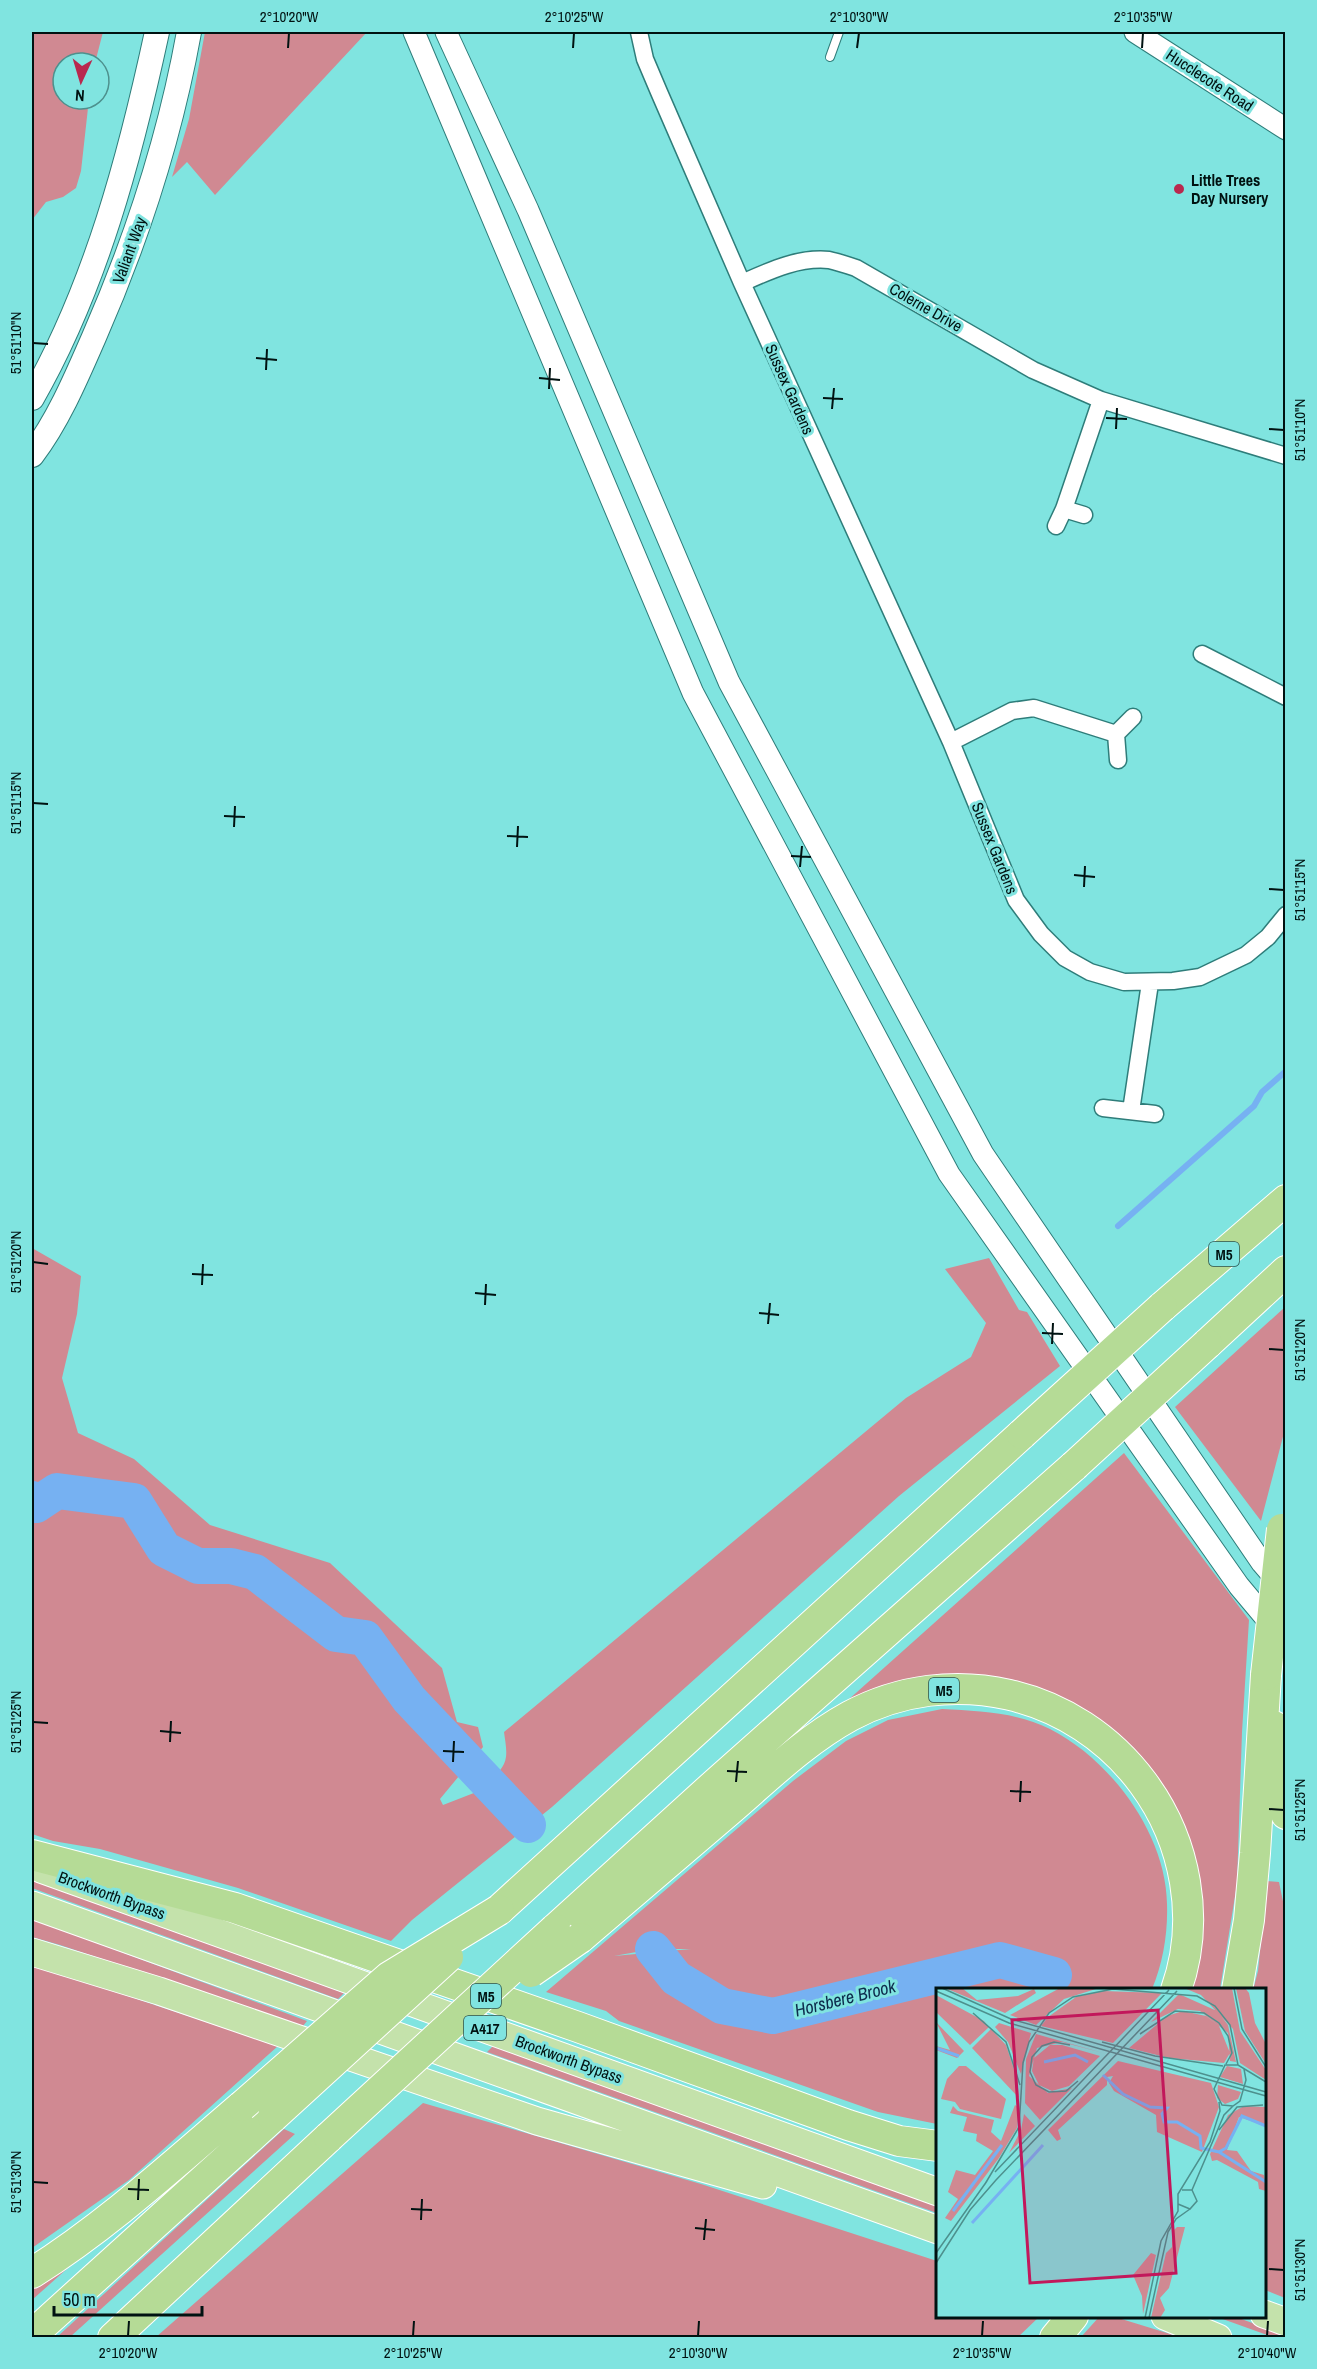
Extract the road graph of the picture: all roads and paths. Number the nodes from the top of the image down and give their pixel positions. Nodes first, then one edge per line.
1 (157, 32) edge
2 (189, 32) edge
3 (414, 32) edge
4 (446, 32) edge
5 (639, 32) edge
6 (839, 32) edge
7 (1135, 32) edge
8 (830, 57) dead end
9 (1286, 129) edge
10 (742, 283) junction
11 (32, 398) edge
12 (1101, 400) junction
13 (32, 454) edge
14 (1286, 456) edge
15 (1064, 509) junction
16 (1084, 515) dead end
17 (1056, 526) dead end
18 (1202, 654) dead end
19 (1286, 697) edge
20 (1133, 717) dead end
21 (1116, 734) junction
22 (951, 742) junction
23 (1118, 760) dead end
24 (1286, 915) edge
25 (1150, 983) junction
26 (1103, 1108) dead end
27 (1131, 1111) junction
28 (1155, 1114) dead end
29 (1286, 1200) edge
30 (1286, 1271) edge
31 (1284, 1522) edge
32 (1286, 1591) edge
33 (1286, 1641) edge
34 (1266, 1675) junction
35 (1286, 1815) edge
36 (32, 1855) edge
37 (32, 1866) edge
38 (32, 1905) edge
39 (499, 1910) junction
40 (567, 1934) junction
41 (32, 1952) edge
42 (1176, 1988) edge
43 (1237, 1988) edge
44 (936, 2146) edge
45 (936, 2191) edge
46 (936, 2229) edge
47 (936, 2234) edge
48 (32, 2273) edge
49 (1266, 2315) edge
50 (1170, 2318) edge
51 (1286, 2322) edge
52 (32, 2335) edge
53 (113, 2337) edge
54 (1218, 2337) edge

1 - 11 main road, Valiant Way
2 - 13 main road, Valiant Way
3 - 33 street
4 - 32 street
5 - 10 street, Sussex Gardens
6 - 8 lane
7 - 9 street, Hucclecote Road
10 - 12 street, Colerne Drive
10 - 22 street, Sussex Gardens
12 - 14 street, Colerne Drive
12 - 15 street
15 - 16 street
15 - 17 street
18 - 19 street
20 - 21 street
21 - 22 street
21 - 23 street
22 - 25 street, Sussex Gardens
24 - 25 street, Sussex Gardens
25 - 27 street
26 - 27 street
27 - 28 street
29 - 39 highway, M5, bridge
30 - 40 highway, M5, bridge
31 - 34 highway, bridge
34 - 35 highway
34 - 43 highway
36 - 44 highway, M5
37 - 45 highway, Brockworth Bypass / A417
38 - 46 highway, A417
39 - 48 highway, M5, bridge
39 - 52 highway, M5, bridge
40 - 42 highway, M5
40 - 53 highway, M5, bridge
41 - 47 highway
49 - 51 highway
50 - 54 highway

